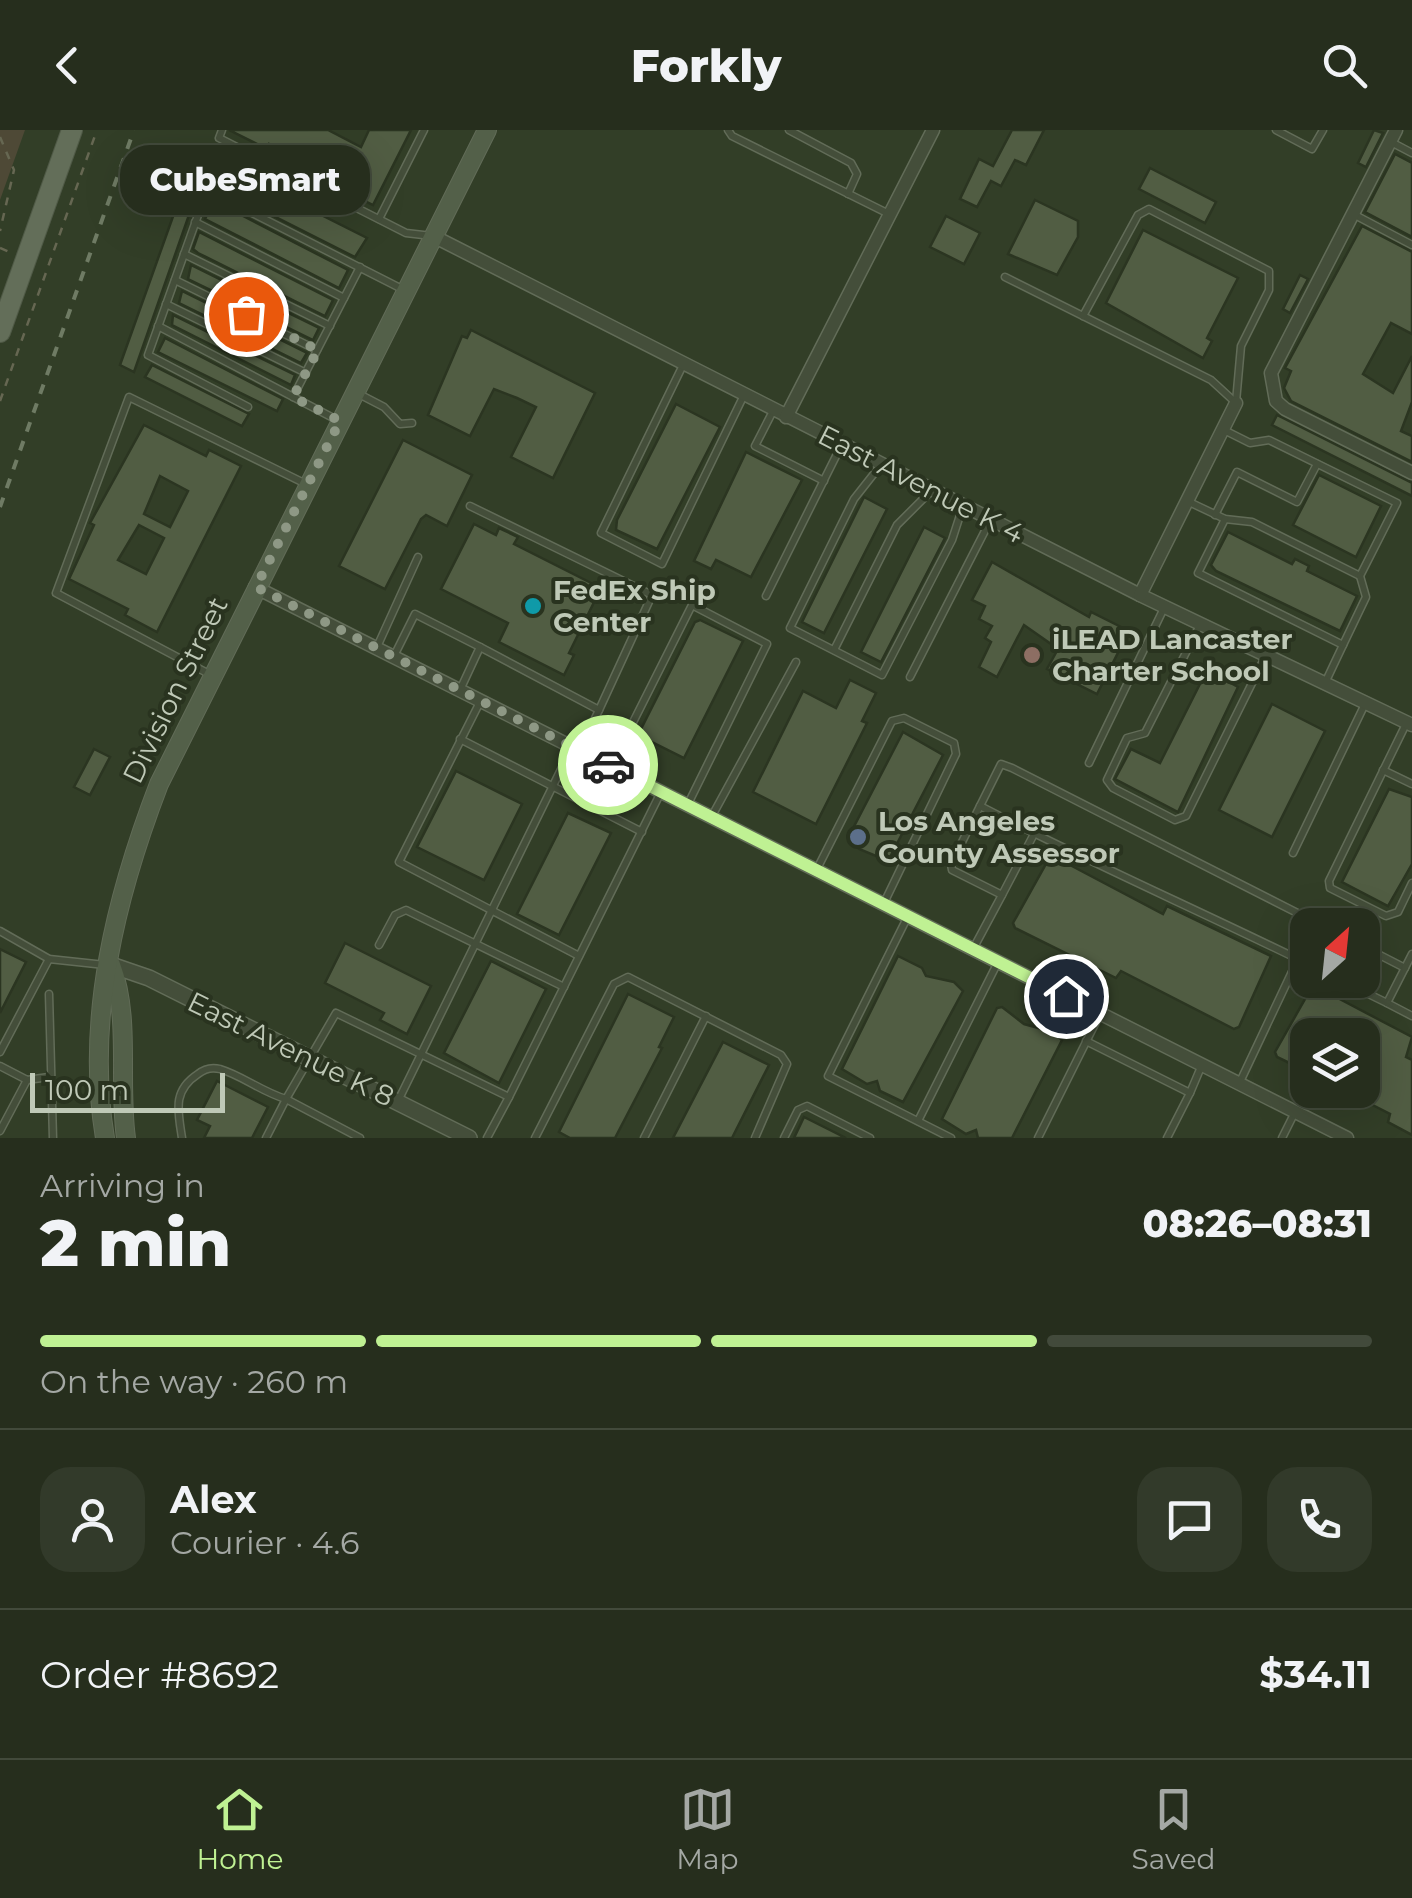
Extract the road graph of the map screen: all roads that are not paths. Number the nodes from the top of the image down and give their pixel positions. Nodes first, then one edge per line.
1 (72, 130) edge
2 (222, 130) edge
3 (424, 130) edge
4 (487, 130) edge
5 (728, 130) edge
6 (789, 130) edge
7 (933, 130) edge
8 (1276, 130) edge
9 (1323, 130) edge
10 (1393, 136) edge
11 (1412, 153) edge
12 (848, 194) junction
13 (890, 214) junction
14 (1353, 214) junction
15 (379, 219) junction
16 (195, 222) junction
17 (433, 236) junction
18 (1412, 245) edge
19 (184, 254) junction
20 (360, 268) junction
21 (1004, 277) dead end
22 (175, 280) junction
23 (405, 291) junction
24 (344, 298) junction
25 (166, 304) junction
26 (1084, 316) junction
27 (158, 326) junction
28 (330, 326) junction
29 (0, 332) edge
30 (318, 350) junction
31 (684, 364) junction
32 (306, 373) junction
33 (354, 392) junction
34 (744, 395) junction
35 (293, 397) junction
36 (1236, 403) junction
37 (248, 407) dead end
38 (780, 413) junction
39 (340, 421) junction
40 (412, 422) dead end
41 (1223, 430) junction
42 (842, 444) junction
43 (881, 464) junction
44 (1316, 464) junction
45 (1412, 473) edge
46 (824, 481) junction
47 (308, 484) junction
48 (932, 490) junction
49 (1188, 501) junction
50 (470, 506) dead end
51 (963, 506) junction
52 (1215, 515) junction
53 (1225, 519) junction
54 (991, 520) junction
55 (418, 558) dead end
56 (1360, 576) junction
57 (256, 587) junction
58 (1140, 595) junction
59 (766, 596) dead end
60 (1165, 606) junction
61 (1200, 624) junction
62 (1342, 645) junction
63 (480, 647) junction
64 (376, 648) junction
65 (834, 650) junction
66 (1266, 655) junction
67 (394, 657) junction
68 (796, 662) dead end
69 (212, 676) junction
70 (910, 678) dead end
71 (1325, 683) junction
72 (460, 690) junction
73 (480, 701) junction
74 (1366, 703) junction
75 (599, 710) junction
76 (1410, 724) edge
77 (460, 740) junction
78 (576, 749) junction
79 (1089, 764) dead end
80 (611, 767) junction
81 (1384, 770) junction
82 (1412, 784) edge
83 (552, 787) junction
84 (662, 792) junction
85 (687, 805) junction
86 (980, 806) junction
87 (711, 817) junction
88 (642, 832) junction
89 (1034, 834) junction
90 (1293, 853) dead end
91 (816, 870) junction
92 (1412, 883) edge
93 (1002, 895) junction
94 (884, 904) junction
95 (1290, 909) edge
96 (491, 911) junction
97 (908, 916) junction
98 (0, 931) edge
99 (476, 943) junction
100 (379, 946) dead end
101 (973, 950) junction
102 (1412, 954) edge
103 (1290, 955) edge
104 (1380, 955) edge
105 (580, 956) junction
106 (49, 959) junction
107 (998, 962) junction
108 (111, 965) junction
109 (1405, 968) junction
110 (1290, 976) edge
111 (564, 987) junction
112 (49, 994) dead end
113 (1374, 998) edge
114 (1386, 1004) junction
115 (1100, 1014) junction
116 (706, 1016) junction
117 (1412, 1016) edge
118 (1086, 1041) junction
119 (0, 1052) edge
120 (421, 1054) junction
121 (310, 1058) junction
122 (1202, 1065) junction
123 (0, 1066) edge
124 (49, 1077) junction
125 (27, 1080) junction
126 (1239, 1084) junction
127 (1190, 1093) junction
128 (509, 1097) junction
129 (286, 1099) junction
130 (397, 1102) junction
131 (1295, 1112) junction
132 (918, 1121) junction
133 (0, 1131) edge
134 (447, 1133) edge
135 (53, 1138) edge
136 (106, 1138) edge
137 (126, 1138) edge
138 (182, 1138) edge
139 (266, 1138) edge
140 (360, 1138) edge
141 (470, 1138) edge
142 (487, 1138) edge
143 (535, 1138) edge
144 (644, 1138) edge
145 (755, 1138) edge
146 (784, 1138) edge
147 (870, 1138) edge
148 (951, 1138) edge
149 (1038, 1138) edge
150 (1167, 1138) edge
151 (1282, 1138) edge
152 (1347, 1138) edge

1 - 29 main road
2 - 15 lane
3 - 15 lane
4 - 17 main road, Division Street
5 - 12 lane
6 - 12 lane
7 - 13 street
8 - 9 lane
10 - 11 lane
10 - 14 street
12 - 13 lane
13 - 38 street
14 - 18 lane
14 - 45 street
15 - 17 lane
16 - 19 lane
16 - 20 lane
16 - 24 lane
17 - 23 main road, Division Street
17 - 31 street, East Avenue K 4
19 - 22 lane
19 - 28 lane
20 - 23 lane
20 - 24 lane
21 - 26 lane
22 - 25 lane
22 - 30 lane
23 - 33 main road, Division Street
24 - 28 lane
25 - 27 lane
25 - 32 lane
26 - 36 lane
26 - 36 lane
27 - 35 lane
27 - 37 lane
28 - 30 lane
30 - 32 lane
31 - 34 street, East Avenue K 4
31 - 34 lane
32 - 35 lane
33 - 39 main road, Division Street
33 - 40 lane
34 - 38 street, East Avenue K 4
35 - 39 lane
36 - 41 street
38 - 42 street, East Avenue K 4
38 - 46 lane
39 - 47 main road, Division Street
41 - 44 lane
41 - 49 street
42 - 43 street, East Avenue K 4
42 - 46 lane
43 - 48 street, East Avenue K 4
43 - 65 lane
44 - 52 lane
44 - 56 lane
46 - 59 lane
47 - 57 main road, Division Street
47 - 69 lane
48 - 51 street, East Avenue K 4
48 - 65 lane
49 - 52 lane
49 - 58 street
50 - 75 lane
51 - 54 street, East Avenue K 4
51 - 65 lane
52 - 53 lane
53 - 56 lane
53 - 62 lane
54 - 58 street, East Avenue K 4
54 - 70 lane
55 - 64 lane
56 - 62 lane
57 - 64 street
57 - 69 main road, Division Street
58 - 60 street, East Avenue K 4
60 - 61 street, East Avenue K 4
60 - 79 lane
61 - 66 street, East Avenue K 4
61 - 66 lane
62 - 71 lane
63 - 67 lane
63 - 72 lane
63 - 75 lane
64 - 67 street
66 - 71 street, East Avenue K 4
67 - 72 street
68 - 87 lane
69 - 108 main road, Division Street
71 - 74 street, East Avenue K 4
72 - 73 street
73 - 77 lane
73 - 78 street
74 - 76 street, East Avenue K 4
74 - 90 lane
75 - 78 lane
76 - 81 lane
77 - 83 lane
77 - 96 lane
78 - 80 street
78 - 83 lane
80 - 84 street
80 - 85 lane
81 - 82 lane
81 - 92 lane
83 - 88 lane
83 - 96 lane
84 - 85 street
84 - 88 lane
85 - 87 street
86 - 89 lane
86 - 93 lane
86 - 95 lane
87 - 91 street
88 - 105 lane
89 - 93 lane
89 - 103 lane
91 - 94 street
91 - 94 lane
93 - 101 lane
94 - 97 street
96 - 99 lane
96 - 105 lane
97 - 101 street
97 - 132 lane
98 - 106 lane
99 - 100 lane
99 - 111 lane
99 - 120 lane
101 - 107 street
102 - 109 lane
104 - 109 lane
105 - 111 lane
106 - 108 lane
106 - 119 lane
107 - 115 street
107 - 132 lane
108 - 121 street, East Avenue K 8
108 - 136 main road, Division Street
108 - 137 main road
109 - 114 lane
110 - 126 lane
111 - 128 lane
112 - 124 lane
113 - 114 lane
114 - 117 lane
115 - 118 lane
115 - 122 street
116 - 143 lane
116 - 144 lane
116 - 145 lane
118 - 127 lane
118 - 149 lane
120 - 121 lane
120 - 128 lane
120 - 130 lane
121 - 129 lane
121 - 130 street, East Avenue K 8
122 - 126 street
122 - 127 lane
123 - 125 lane
124 - 125 lane
124 - 135 lane
125 - 133 lane
126 - 131 street
127 - 150 lane
128 - 142 lane
129 - 138 lane
129 - 139 lane
129 - 140 lane
130 - 134 street, East Avenue K 8
131 - 151 lane
131 - 152 street
132 - 148 lane
134 - 141 street, East Avenue K 8
146 - 147 lane

